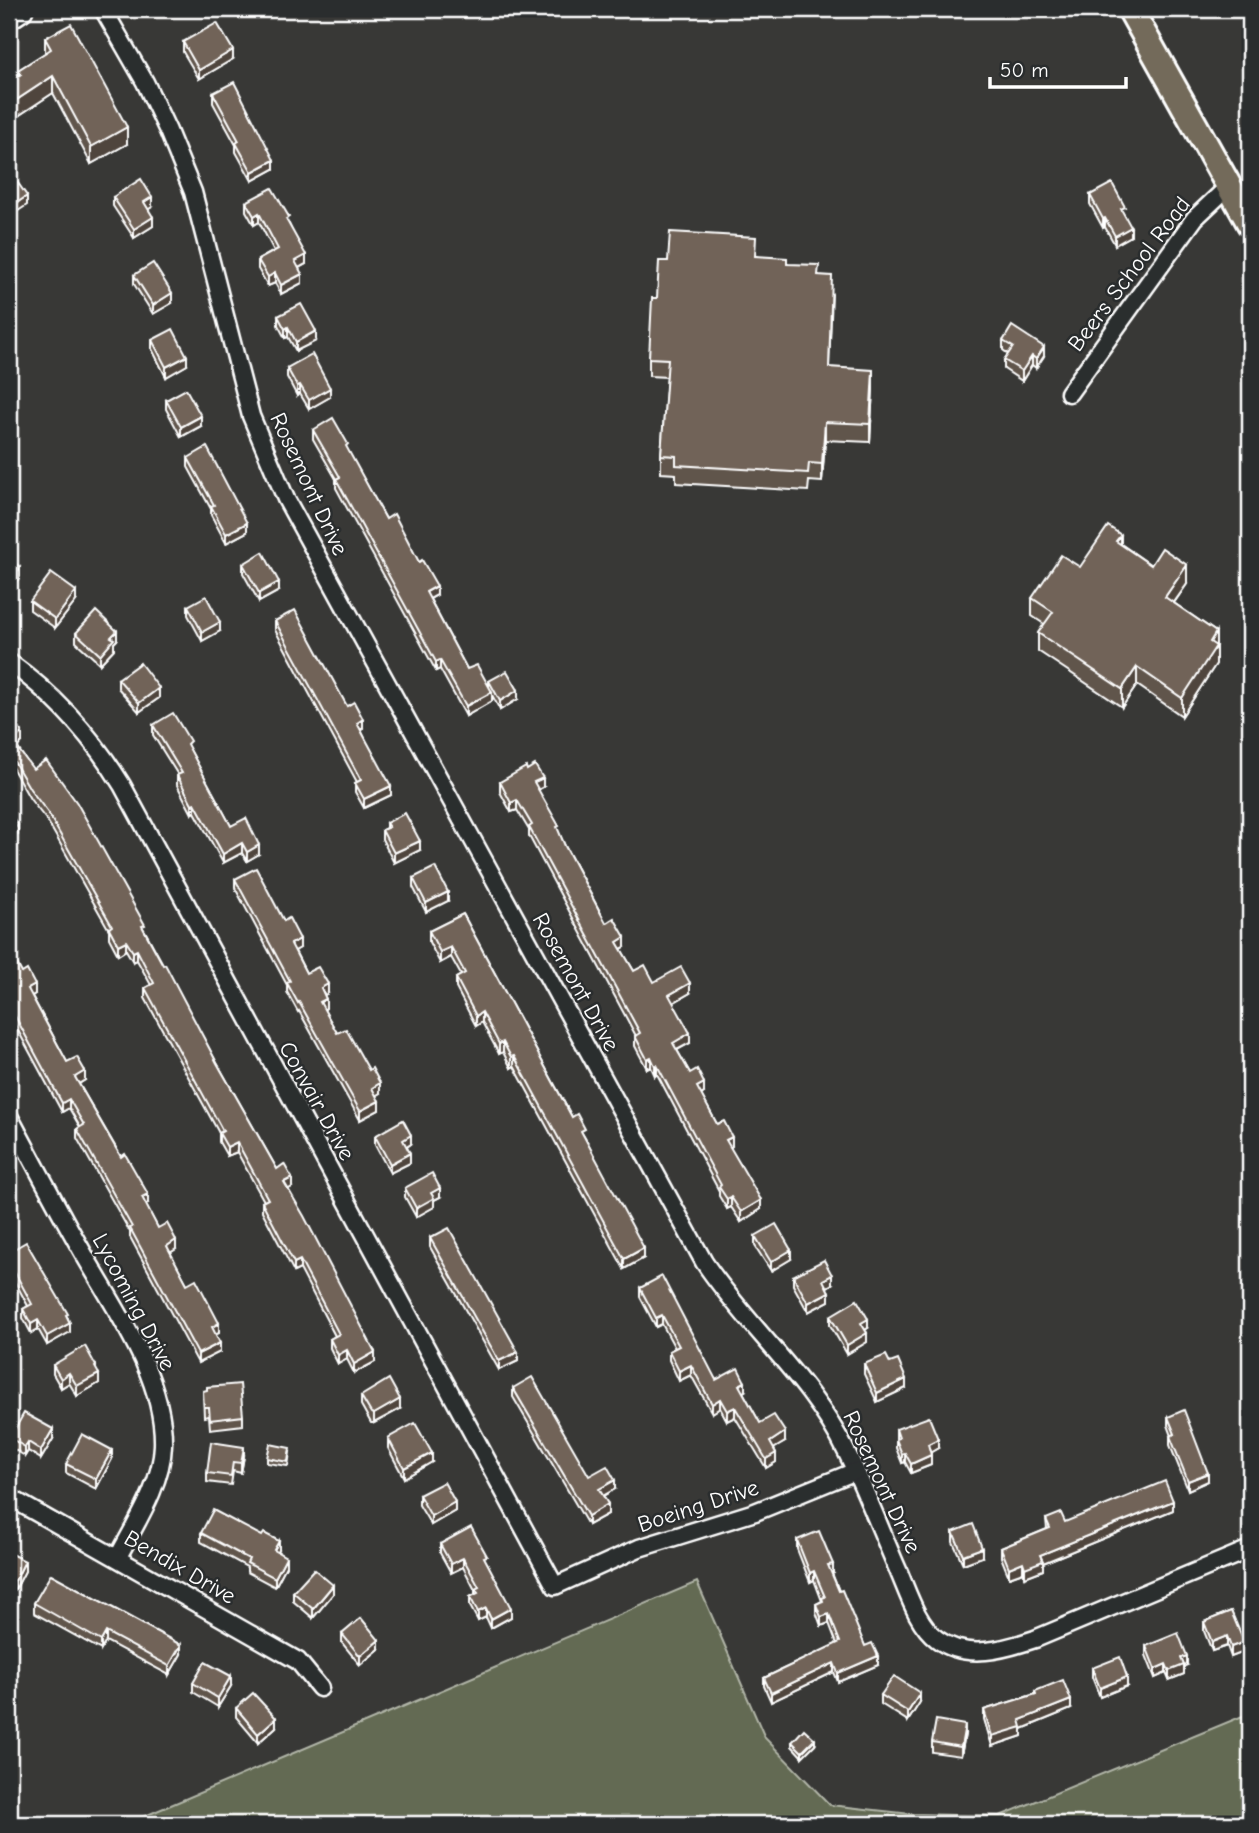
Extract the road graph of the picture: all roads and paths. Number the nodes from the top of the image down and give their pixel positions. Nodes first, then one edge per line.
1 (20, 9) edge
2 (103, 9) edge
3 (1130, 9) edge
4 (9, 17) edge
5 (1229, 186) junction
6 (1250, 223) edge
7 (1069, 393) dead end
8 (9, 663) edge
9 (9, 1116) edge
10 (856, 1471) junction
11 (9, 1497) edge
12 (1250, 1549) edge
13 (118, 1557) junction
14 (555, 1586) joint
15 (320, 1688) dead end

1 - 4 street
2 - 10 street, Rosemont Drive
3 - 5 main road
5 - 6 main road
5 - 7 street, Beers School Road
8 - 14 street, Convair Drive
9 - 13 street, Lycoming Drive
10 - 12 street, Rosemont Drive
10 - 14 street, Boeing Drive
11 - 13 street, Bendix Drive
13 - 15 street, Bendix Drive

